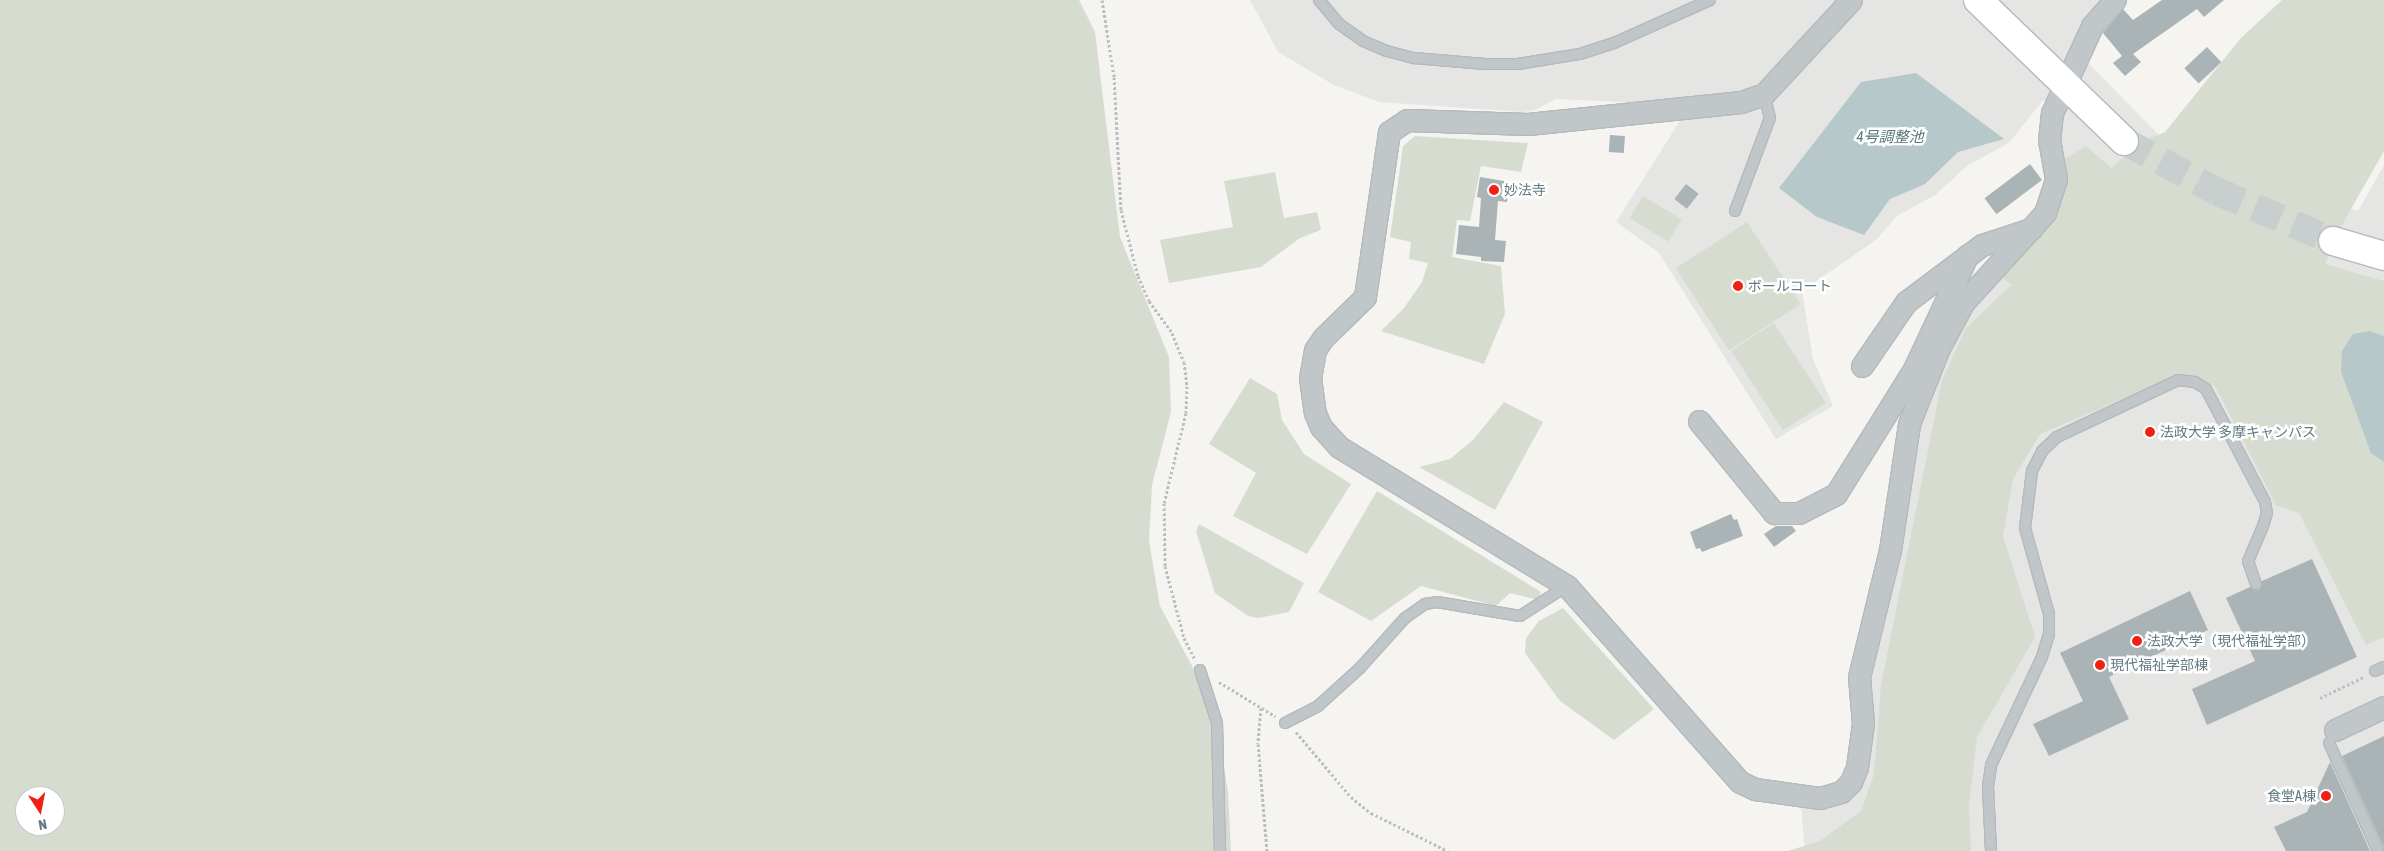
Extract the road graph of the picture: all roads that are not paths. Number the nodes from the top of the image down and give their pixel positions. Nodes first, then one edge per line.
1 (1319, 0) edge
2 (1710, 0) edge
3 (1851, 0) edge
4 (1978, 0) edge
5 (2115, 0) edge
6 (2066, 83) junction
7 (1764, 94) junction
8 (2124, 141) tunnel mouth
9 (1735, 211) dead end
10 (2032, 229) junction
11 (2333, 241) tunnel mouth
12 (1967, 256) junction
13 (2384, 256) edge
14 (1862, 366) dead end
15 (1921, 373) junction
16 (1699, 421) dead end
17 (2256, 584) dead end
18 (1567, 586) junction
19 (1200, 670) road end
20 (2384, 707) edge
21 (1285, 722) road end
22 (2332, 736) joint
23 (1220, 851) edge
24 (1991, 851) edge
25 (2378, 851) edge

1 - 2 lane
3 - 7 street
4 - 6 street
5 - 6 street
6 - 8 street
6 - 10 street
7 - 9 lane
7 - 18 street
10 - 12 street
10 - 15 street
11 - 13 street
12 - 14 street
12 - 15 street
15 - 16 street
15 - 18 street
17 - 24 lane
18 - 21 lane
19 - 23 lane
20 - 22 street
22 - 25 lane

